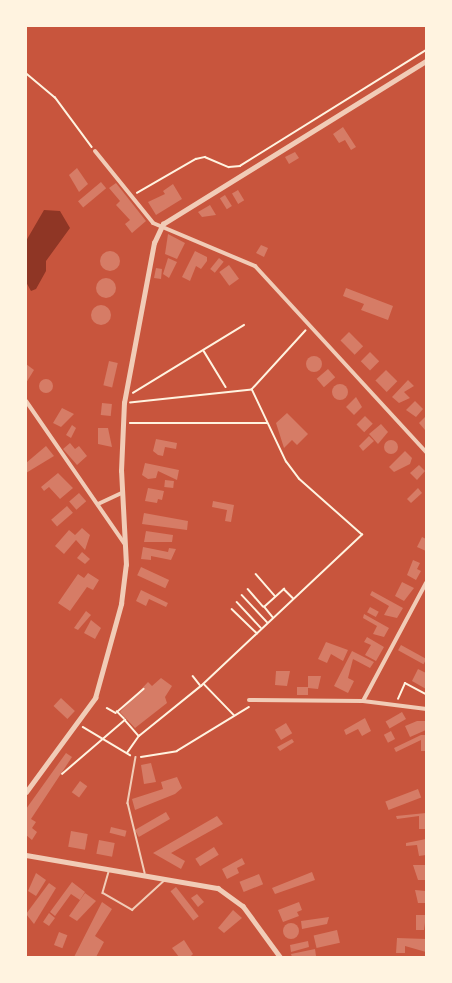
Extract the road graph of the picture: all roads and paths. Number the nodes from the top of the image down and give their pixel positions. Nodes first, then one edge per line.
1 (426, 50) edge
2 (426, 61) edge
3 (26, 73) edge
4 (95, 151) joint
5 (137, 203) junction
6 (162, 224) junction
7 (244, 325) dead end
8 (308, 328) junction
9 (203, 351) junction
10 (226, 387) dead end
11 (252, 390) junction
12 (133, 393) dead end
13 (26, 401) edge
14 (124, 403) junction
15 (122, 423) junction
16 (267, 423) junction
17 (426, 452) edge
18 (122, 494) junction
19 (98, 504) junction
20 (124, 543) junction
21 (256, 574) dead end
22 (426, 583) edge
23 (248, 589) dead end
24 (242, 595) dead end
25 (276, 596) junction
26 (294, 598) junction
27 (237, 602) dead end
28 (264, 607) junction
29 (232, 609) dead end
30 (273, 618) junction
31 (268, 623) junction
32 (262, 629) junction
33 (257, 633) junction
34 (193, 676) dead end
35 (204, 683) junction
36 (201, 686) junction
37 (142, 689) dead end
38 (426, 694) edge
39 (249, 700) dead end
40 (260, 700) junction
41 (363, 701) junction
42 (395, 705) junction
43 (107, 708) dead end
44 (426, 709) edge
45 (120, 715) junction
46 (235, 716) junction
47 (126, 721) junction
48 (78, 725) junction
49 (140, 736) junction
50 (105, 738) junction
51 (127, 753) junction
52 (136, 758) junction
53 (62, 774) dead end
54 (26, 792) edge
55 (26, 855) edge
56 (111, 868) junction
57 (145, 873) junction
58 (168, 878) junction
59 (281, 957) edge

1 - 5 path
2 - 6 street
3 - 4 path
4 - 5 street
5 - 6 street
6 - 8 street
6 - 14 street
7 - 9 path
8 - 11 path
8 - 17 street
9 - 10 path
9 - 12 path
11 - 14 path
11 - 16 path
13 - 19 street
14 - 15 street
15 - 16 path
15 - 18 street
16 - 26 path
18 - 19 street
18 - 20 street
19 - 20 street
20 - 48 street
21 - 25 path
22 - 41 street
23 - 28 path
24 - 31 path
25 - 26 path
25 - 28 path
26 - 30 path
27 - 32 path
28 - 30 path
29 - 33 path
30 - 31 path
31 - 32 path
32 - 33 path
33 - 35 path
34 - 36 path
35 - 36 path
35 - 46 path
36 - 49 path
37 - 45 path
38 - 42 path
39 - 40 street
40 - 41 street
40 - 46 path
41 - 42 street
42 - 44 street
43 - 45 path
45 - 47 path
46 - 52 path
47 - 49 path
47 - 50 path
48 - 50 path
48 - 54 street
49 - 51 path
50 - 51 path
50 - 53 path
51 - 52 path
52 - 57 lane
55 - 56 street
56 - 57 street
56 - 58 lane
57 - 58 street
58 - 59 street

